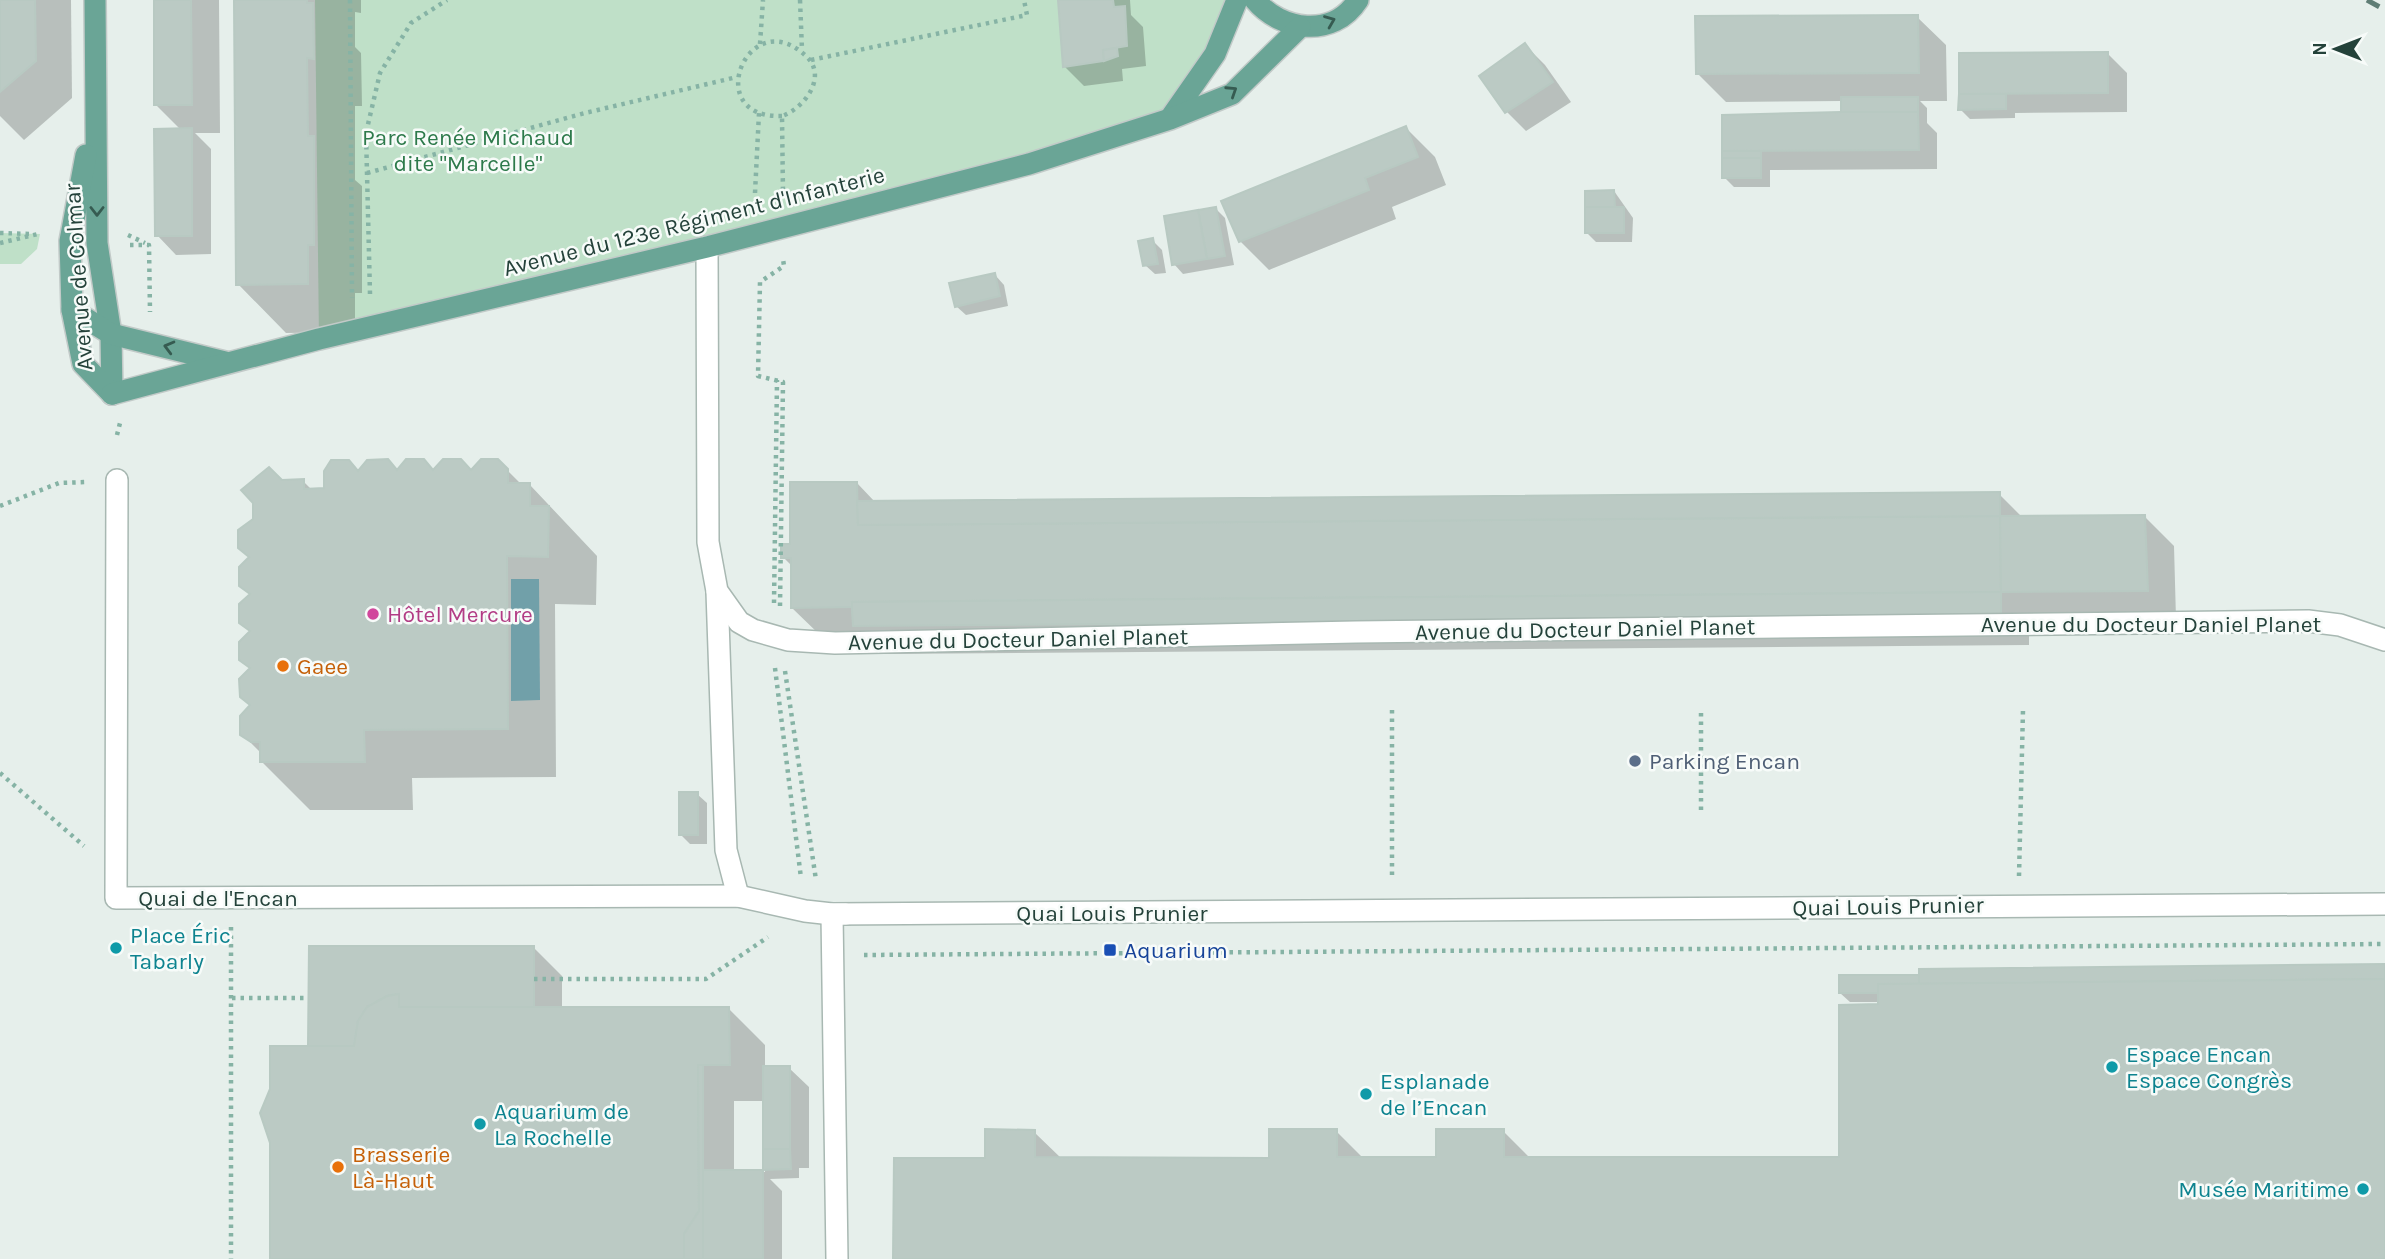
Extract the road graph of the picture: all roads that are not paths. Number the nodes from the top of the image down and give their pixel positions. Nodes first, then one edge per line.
1 (95, 0) edge
2 (1237, 0) edge
3 (1255, 0) edge
4 (1357, 0) edge
5 (1300, 27) junction
6 (96, 45) junction
7 (1170, 119) junction
8 (707, 247) junction
9 (72, 310) junction
10 (111, 334) junction
11 (227, 362) junction
12 (112, 394) junction
13 (117, 480) road end
14 (718, 591) junction
15 (2385, 640) edge
16 (738, 896) junction
17 (2385, 904) edge
18 (839, 914) junction
19 (837, 1259) edge

1 - 6 main road, Avenue de Colmar
2 - 7 main road
3 - 5 main road
5 -> 4 main road
7 -> 5 main road, Avenue du 123e Régiment d'Infanterie
6 - 9 main road, Avenue de Colmar
6 -> 10 main road, Avenue de Colmar
7 - 8 main road, Avenue du 123e Régiment d'Infanterie
8 - 11 main road, Avenue du 123e Régiment d'Infanterie
8 - 14 street, Avenue du Docteur Daniel Planet
9 - 10 main road, Avenue du 123e Régiment d'Infanterie
9 - 12 main road, Avenue de Colmar
11 -> 10 main road, Avenue du 123e Régiment d'Infanterie
10 - 12 main road, Avenue de Colmar
11 - 12 main road, Avenue du 123e Régiment d'Infanterie
13 - 16 street, Quai de l'Encan
14 - 15 street, Avenue du Docteur Daniel Planet
14 - 16 street
16 - 18 street, Quai Louis Prunier
17 - 18 street, Quai Louis Prunier
18 - 19 street

